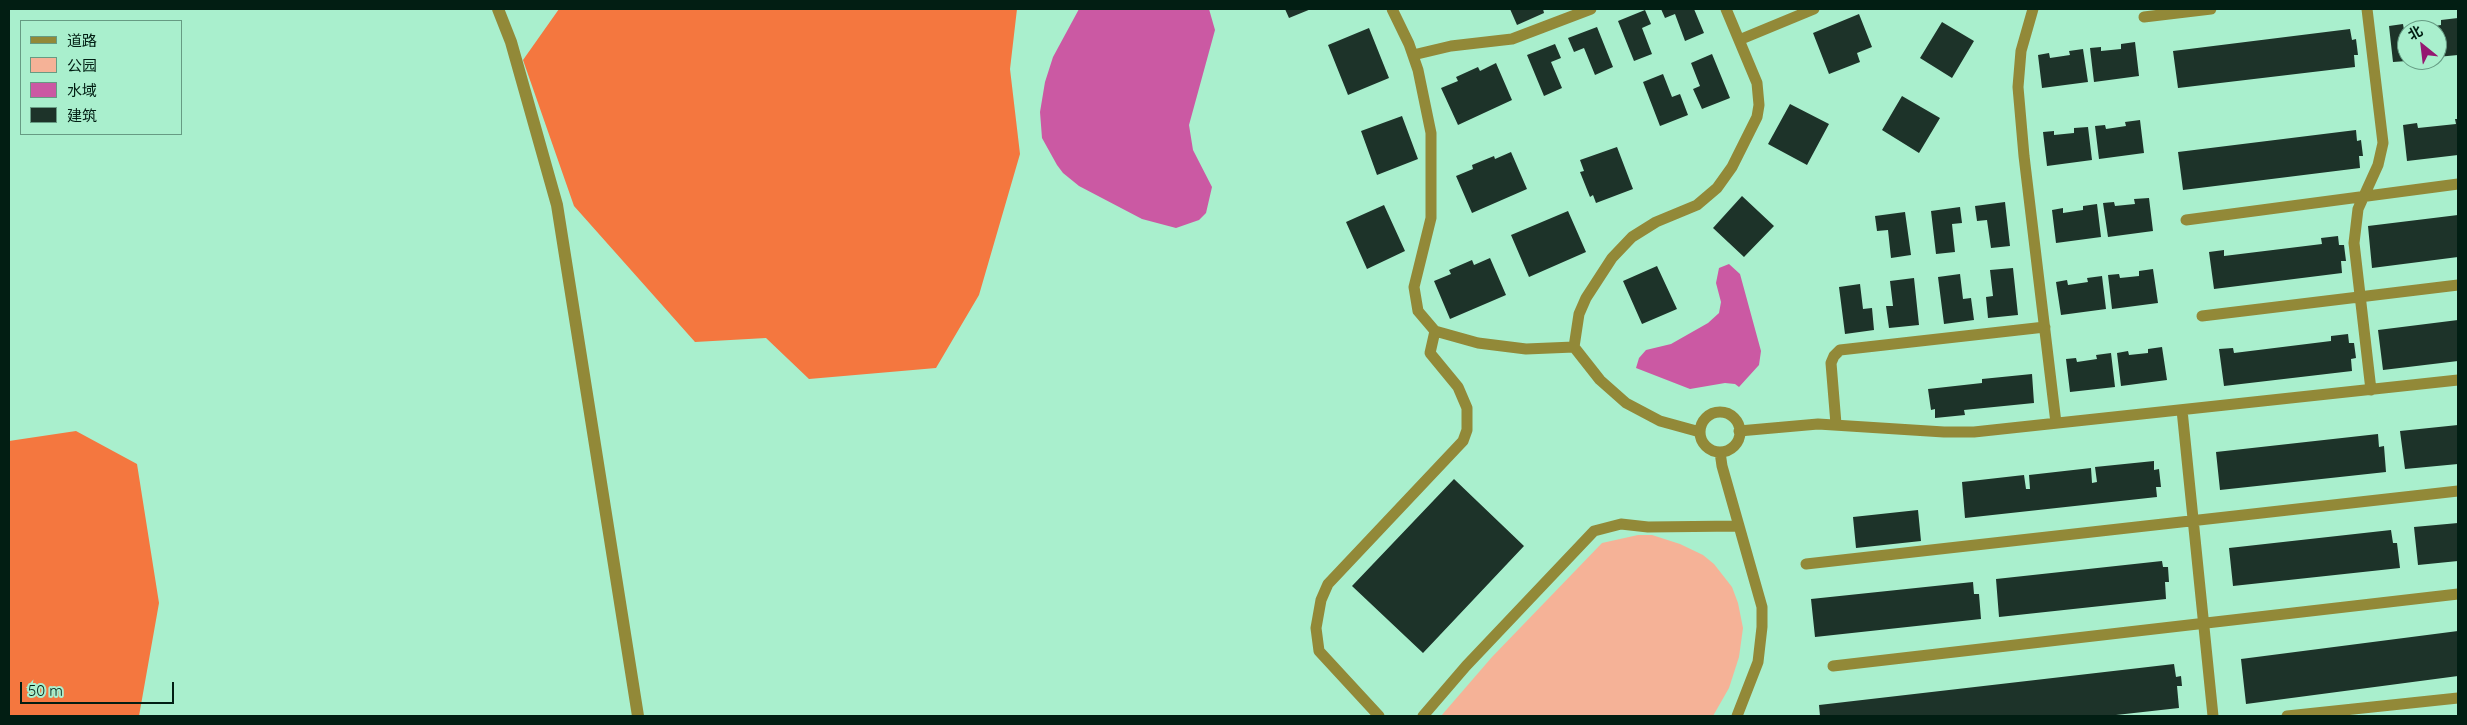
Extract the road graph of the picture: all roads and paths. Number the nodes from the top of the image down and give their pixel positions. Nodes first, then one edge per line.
1 (498, 9) edge
2 (1392, 9) edge
3 (1591, 9) edge
4 (1726, 9) edge
5 (1814, 9) edge
6 (2033, 9) edge
7 (2211, 9) edge
8 (2367, 9) edge
9 (2144, 17) dead end
10 (1739, 40) junction
11 (1413, 56) junction
12 (2458, 184) edge
13 (2363, 197) junction
14 (2186, 220) dead end
15 (2458, 285) edge
16 (2360, 297) junction
17 (2202, 316) dead end
18 (2044, 327) junction
19 (1435, 331) junction
20 (1574, 347) junction
21 (2458, 380) edge
22 (2371, 390) junction
23 (2182, 410) junction
24 (2056, 423) junction
25 (1836, 424) junction
26 (1740, 431) junction
27 (1700, 432) junction
28 (1720, 452) junction
29 (2458, 491) edge
30 (2194, 521) junction
31 (1739, 526) junction
32 (1806, 564) dead end
33 (2458, 594) edge
34 (2204, 623) junction
35 (1833, 666) dead end
36 (2458, 698) edge
37 (638, 716) edge
38 (1379, 716) edge
39 (1423, 716) edge
40 (1737, 716) edge
41 (2213, 716) edge
42 (2287, 716) edge

1 - 37 street
2 - 11 lane
3 - 11 lane
4 - 10 lane
5 - 10 lane
6 - 18 lane
7 - 9 lane
8 - 13 lane
10 - 20 lane
11 - 19 lane
12 - 13 lane
13 - 14 lane
13 - 16 lane
15 - 16 lane
16 - 17 lane
16 - 22 lane
18 - 24 lane
18 - 25 lane
19 - 20 lane
19 - 38 lane
20 - 27 lane
21 - 22 lane
22 - 23 lane
23 - 24 lane
23 - 30 lane
24 - 25 lane
25 - 26 lane
26 - 27 lane
26 - 28 lane
27 - 28 lane
28 - 31 lane
29 - 30 lane
30 - 32 lane
30 - 34 lane
31 - 39 lane
31 - 40 lane
33 - 34 lane
34 - 35 lane
34 - 41 lane
36 - 42 lane

